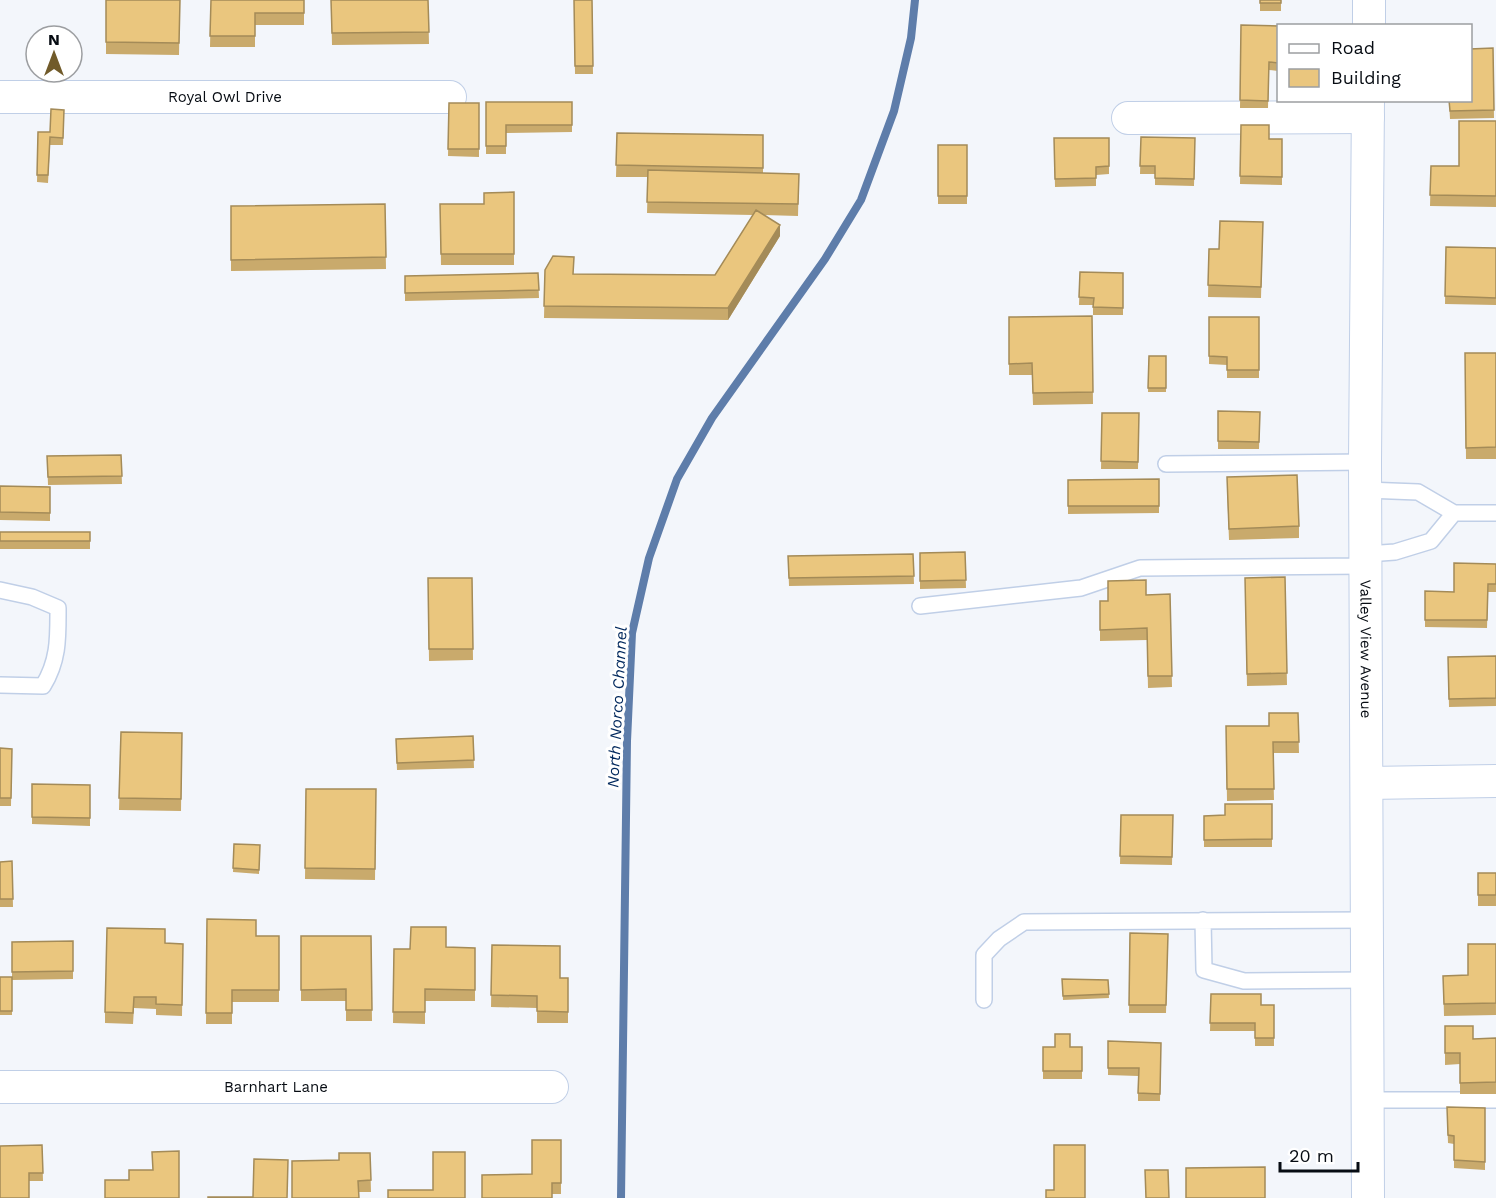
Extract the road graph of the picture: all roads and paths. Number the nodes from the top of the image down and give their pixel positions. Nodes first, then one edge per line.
1 (1369, 0) edge
2 (1369, 24) edge
3 (450, 97) dead end
4 (0, 98) edge
5 (1368, 109) edge
6 (1128, 118) dead end
7 (1166, 464) dead end
8 (1366, 476) junction
9 (1454, 513) junction
10 (1496, 513) edge
11 (1367, 560) junction
12 (0, 590) edge
13 (920, 606) dead end
14 (0, 685) edge
15 (1496, 781) edge
16 (1367, 783) junction
17 (1203, 920) junction
18 (1367, 920) junction
19 (1368, 980) junction
20 (984, 1000) dead end
21 (0, 1087) edge
22 (552, 1087) dead end
23 (1368, 1100) junction
24 (1496, 1100) edge
25 (1368, 1198) edge

1 - 2 street
3 - 4 street, Royal Owl Drive
5 - 6 street
5 - 8 street, Valley View Avenue
7 - 8 lane
8 - 9 lane
8 - 11 street, Valley View Avenue
9 - 10 lane
9 - 11 lane
11 - 13 lane
11 - 16 street, Valley View Avenue
12 - 14 lane
15 - 16 street
16 - 18 street, Valley View Avenue
17 - 18 lane
17 - 19 lane
17 - 20 lane
18 - 19 street, Valley View Avenue
19 - 23 street, Valley View Avenue
21 - 22 street, Barnhart Lane
23 - 24 lane
23 - 25 street, Valley View Avenue

